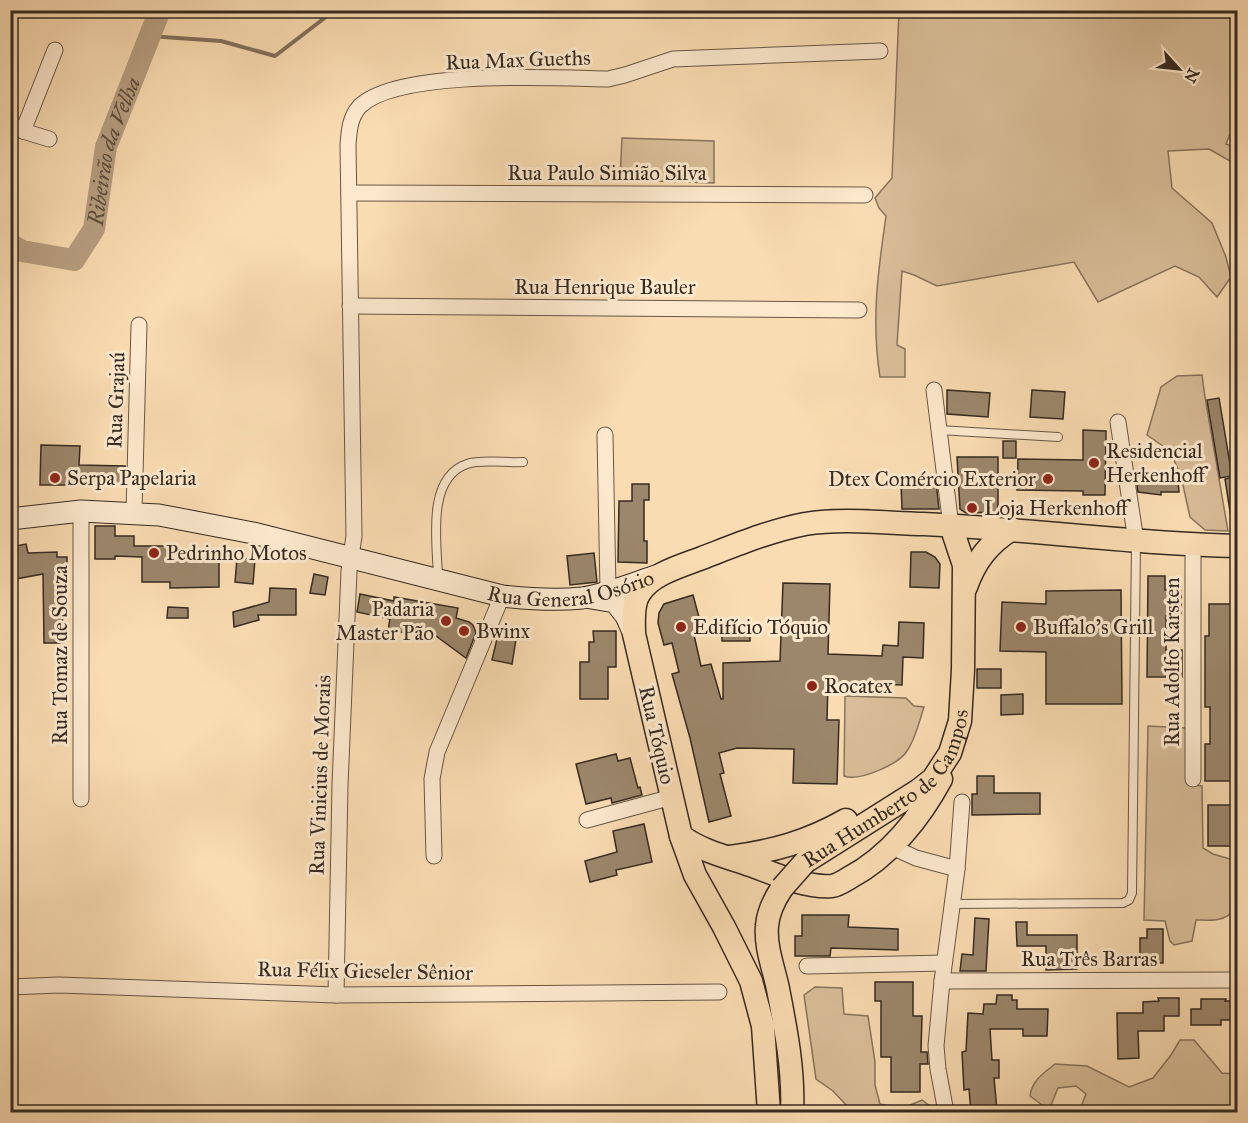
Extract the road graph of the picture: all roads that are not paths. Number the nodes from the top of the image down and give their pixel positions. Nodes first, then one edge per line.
1 (55, 50) dead end
2 (880, 51) dead end
3 (17, 127) edge
4 (49, 138) dead end
5 (349, 193) junction
6 (865, 195) dead end
7 (350, 306) junction
8 (859, 310) dead end
9 (139, 325) dead end
10 (934, 390) dead end
11 (1118, 422) dead end
12 (939, 430) junction
13 (605, 435) dead end
14 (1058, 437) dead end
15 (523, 462) dead end
16 (81, 511) junction
17 (134, 512) junction
18 (10, 519) edge
19 (951, 526) junction
20 (1012, 529) junction
21 (1136, 541) junction
22 (1193, 545) junction
23 (1238, 546) edge
24 (351, 557) junction
25 (662, 575) junction
26 (438, 579) junction
27 (965, 588) junction
28 (608, 591) junction
29 (502, 596) junction
30 (584, 597) junction
31 (634, 634) junction
32 (960, 721) junction
33 (944, 763) junction
34 (1193, 779) dead end
35 (672, 798) junction
36 (81, 799) dead end
37 (962, 802) dead end
38 (587, 820) dead end
39 (681, 836) junction
40 (892, 847) junction
41 (434, 856) dead end
42 (729, 857) junction
43 (957, 869) junction
44 (953, 904) junction
45 (944, 963) junction
46 (807, 966) dead end
47 (1238, 980) edge
48 (942, 981) junction
49 (10, 987) edge
50 (719, 992) dead end
51 (336, 994) junction
52 (769, 1113) edge
53 (792, 1113) edge
54 (945, 1113) edge

1 - 3 street
2 - 5 street, Rua Max Gueths
3 - 4 street
5 - 6 street, Rua Paulo Simião Silva
5 - 7 street, Rua Max Gueths
7 - 8 street, Rua Henrique Bauler
7 - 24 street, Rua Max Gueths
9 - 17 street, Rua Grajaú
10 - 12 street
11 - 21 street
12 - 14 lane
12 - 19 street
13 - 28 street
15 - 26 lane
16 - 17 main road, Rua General Osório
16 - 18 main road, Rua General Osório
16 - 36 street, Rua Tomaz de Souza
17 - 24 main road, Rua General Osório
19 - 20 main road, Rua General Osório
19 - 25 main road, Rua General Osório
19 - 27 main road, Rua Humberto de Campos
20 - 21 main road, Rua General Osório
20 - 27 main road, Rua Humberto de Campos
21 - 22 main road, Rua General Osório
21 - 44 lane
22 - 23 main road, Rua General Osório
22 - 34 street, Rua Adolfo Karsten
24 - 26 main road, Rua General Osório
24 - 51 street, Rua Vinicius de Morais
25 - 28 main road, Rua General Osório
25 - 31 main road, Rua Tóquio
26 - 29 main road, Rua General Osório
27 - 32 main road, Rua Humberto de Campos
28 - 30 main road, Rua General Osório
29 - 30 main road, Rua General Osório
29 - 41 street
30 - 31 main road, Rua Tóquio
31 - 35 main road, Rua Tóquio
32 - 33 main road, Rua Humberto de Campos
32 - 42 main road
33 - 40 main road
33 - 53 main road, Rua Humberto de Campos, bridge
35 - 38 street
35 - 39 main road, Rua Tóquio
37 - 43 street
39 - 42 main road
39 - 52 main road
40 - 42 main road
40 - 43 street
43 - 44 street
44 - 45 street
45 - 46 street
45 - 48 street
47 - 48 street, Rua Três Barras
48 - 54 street
49 - 51 street, Rua Félix Gieseler Sênior
50 - 51 street, Rua Félix Gieseler Sênior

